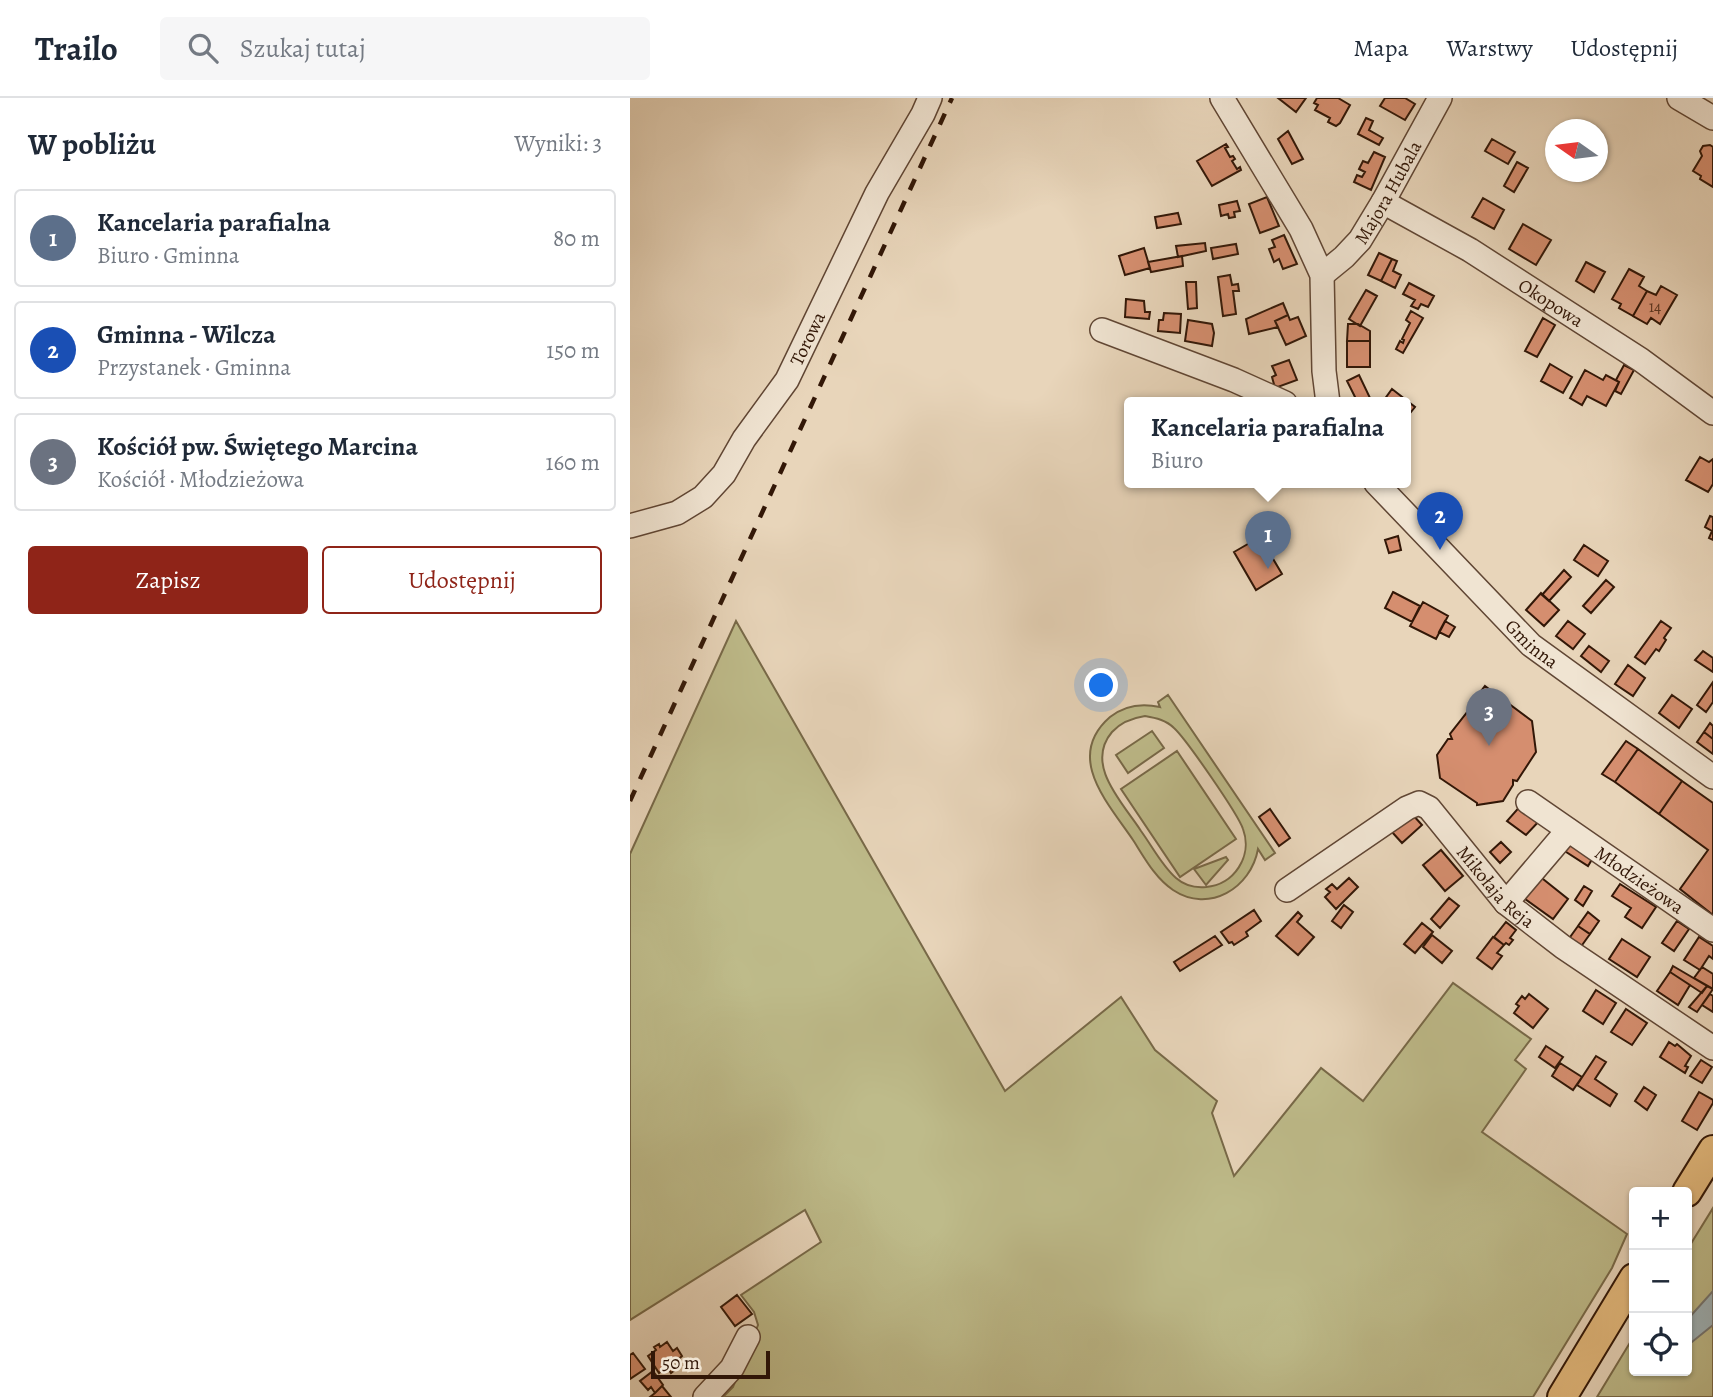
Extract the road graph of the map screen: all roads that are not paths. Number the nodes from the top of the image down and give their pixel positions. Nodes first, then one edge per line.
1 (930, 98) edge
2 (1222, 98) edge
3 (1440, 98) edge
4 (1679, 98) edge
5 (1713, 118) edge
6 (1383, 202) junction
7 (1322, 275) junction
8 (1102, 330) dead end
9 (1272, 397) edge
10 (1327, 397) edge
11 (1713, 413) edge
12 (1381, 488) edge
13 (630, 526) edge
14 (1713, 778) edge
15 (1528, 802) dead end
16 (1568, 830) junction
17 (1287, 890) dead end
18 (1506, 903) junction
19 (1713, 930) edge
20 (1713, 1048) edge
21 (1713, 1150) edge
22 (1690, 1187) edge
23 (1629, 1286) edge
24 (748, 1337) dead end
25 (705, 1397) edge
26 (1562, 1397) edge

1 - 13 street, Torowa
2 - 7 street
3 - 6 street, Majora Hubala
4 - 5 street
6 - 7 street, Majora Hubala
6 - 11 street, Okopowa
7 - 10 street
8 - 9 street
12 - 14 street, Gminna
15 - 16 street, Młodzieżowa
16 - 18 street
16 - 19 street, Młodzieżowa
17 - 18 street, Mikołaja Reja
18 - 20 street, Mikołaja Reja
21 - 22 main road
23 - 26 main road
24 - 25 street

